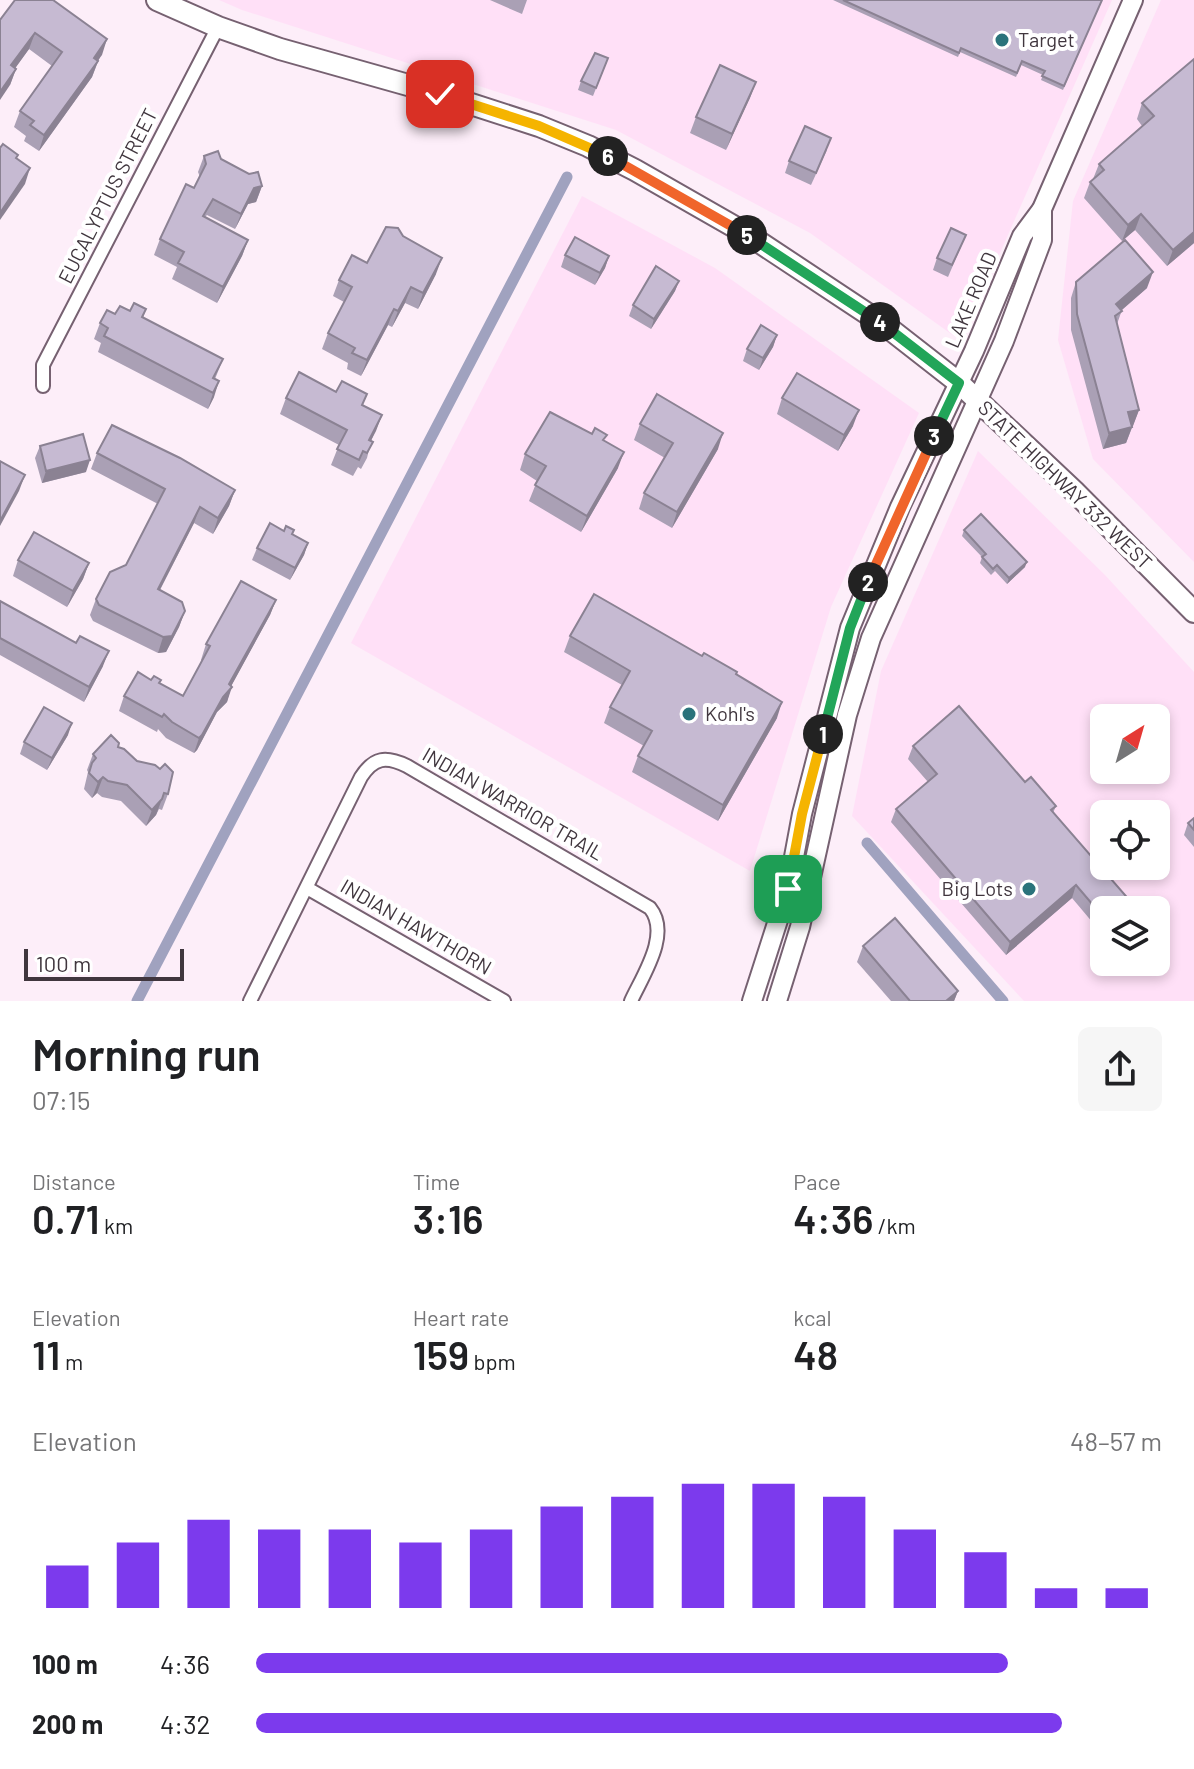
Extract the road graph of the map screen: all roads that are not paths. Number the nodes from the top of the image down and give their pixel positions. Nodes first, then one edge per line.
1 (157, 0) edge
2 (1133, 0) edge
3 (218, 27) junction
4 (1042, 209) junction
5 (959, 383) junction
6 (43, 386) dead end
7 (977, 400) junction
8 (900, 507) junction
9 (917, 535) junction
10 (882, 551) junction
11 (904, 563) junction
12 (867, 585) junction
13 (889, 598) junction
14 (1194, 612) edge
15 (850, 628) junction
16 (871, 638) junction
17 (829, 709) junction
18 (847, 715) junction
19 (808, 791) junction
20 (830, 796) junction
21 (791, 863) junction
22 (813, 870) junction
23 (307, 888) junction
24 (250, 1001) edge
25 (504, 1001) edge
26 (631, 1001) edge
27 (752, 1001) edge
28 (777, 1001) edge

1 - 3 main road, STATE HIGHWAY 332 WEST
2 - 4 street, LAKE ROAD
3 - 5 main road, STATE HIGHWAY 332 WEST
3 - 6 street, EUCALYPTUS STREET
4 - 5 street, LAKE ROAD
4 - 7 street, LAKE ROAD
5 - 7 main road, STATE HIGHWAY 332 WEST
5 - 8 street, LAKE ROAD
7 - 9 street, LAKE ROAD
7 - 14 main road, STATE HIGHWAY 332 WEST
8 - 9 street
8 - 10 street, LAKE ROAD
9 - 11 street, LAKE ROAD
10 - 11 street
10 - 12 street, LAKE ROAD
11 - 13 street, LAKE ROAD
12 - 13 street
12 - 15 street, LAKE ROAD
13 - 16 street, LAKE ROAD
15 - 16 street
15 - 17 street, LAKE ROAD
16 - 18 street, LAKE ROAD
17 - 18 street
17 - 19 street, LAKE ROAD
18 - 20 street, LAKE ROAD
19 - 20 street
19 - 21 street, LAKE ROAD
20 - 22 street, LAKE ROAD
21 - 22 street
21 - 27 street, LAKE ROAD
22 - 28 street, LAKE ROAD
23 - 24 street, INDIAN WARRIOR TRAIL
23 - 25 street, INDIAN HAWTHORN
23 - 26 street, INDIAN WARRIOR TRAIL

